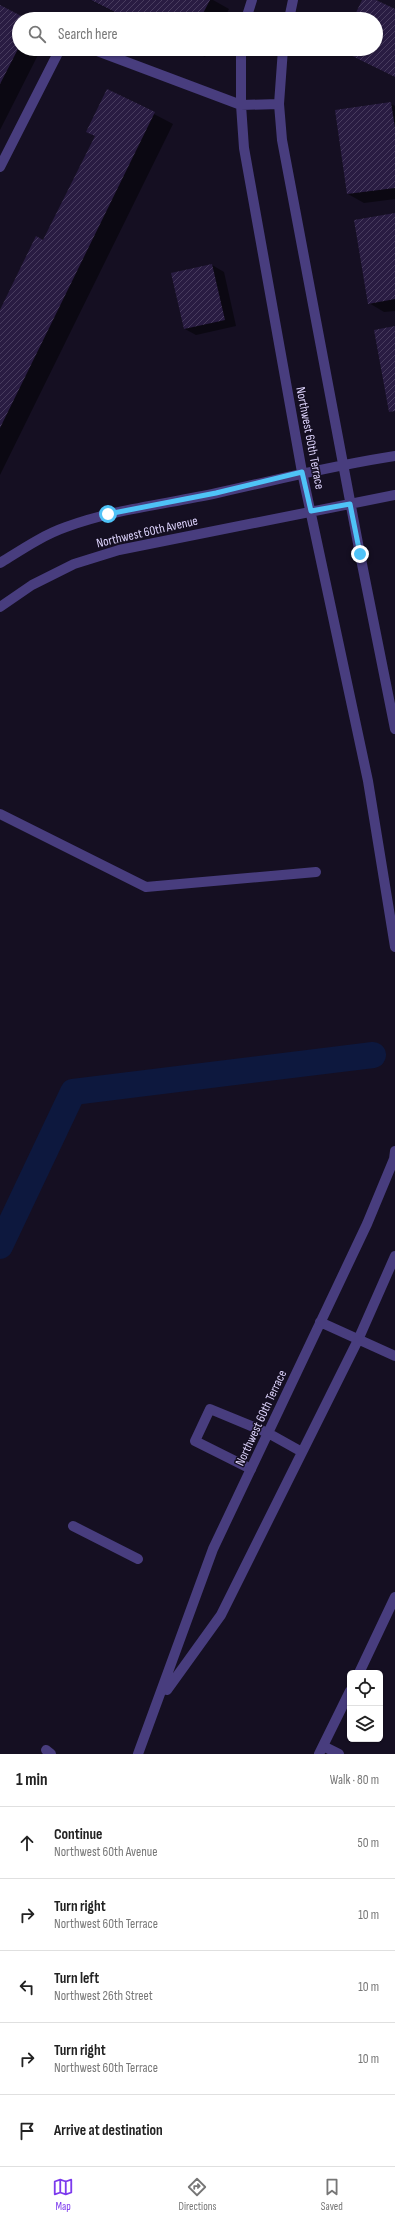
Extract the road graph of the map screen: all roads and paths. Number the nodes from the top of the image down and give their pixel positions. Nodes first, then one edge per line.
1 (252, 0) edge
2 (293, 0) edge
3 (248, 12) edge
4 (290, 12) edge
5 (56, 56) edge
6 (110, 56) edge
7 (242, 56) edge
8 (282, 56) edge
9 (279, 104) junction
10 (240, 105) junction
11 (0, 167) edge
12 (395, 456) edge
13 (343, 464) junction
14 (302, 472) junction
15 (395, 495) edge
16 (350, 504) junction
17 (311, 511) junction
18 (0, 563) edge
19 (0, 607) edge
20 (395, 729) edge
21 (0, 814) edge
22 (316, 872) dead end
23 (394, 927) edge
24 (395, 947) edge
25 (395, 1151) edge
26 (395, 1256) edge
27 (320, 1322) junction
28 (358, 1340) junction
29 (395, 1356) edge
30 (268, 1433) junction
31 (302, 1452) junction
32 (251, 1469) junction
33 (73, 1526) dead end
34 (138, 1559) dead end
35 (395, 1597) edge
36 (360, 1670) edge
37 (347, 1697) edge
38 (160, 1700) junction
39 (321, 1750) edge
40 (138, 1754) edge
41 (340, 1754) edge

1 - 3 street
2 - 4 street
5 - 11 street
6 - 10 street
7 - 10 street, Northwest 60th Terrace
8 - 9 street, Northwest 60th Terrace
9 - 10 street
9 - 13 street, Northwest 60th Terrace
10 - 14 street, Northwest 60th Terrace
12 - 13 street, Northwest 60th Avenue
13 - 14 street, Northwest 60th Avenue
13 - 16 street, Northwest 60th Terrace
14 - 17 street, Northwest 60th Terrace
14 - 18 street, Northwest 60th Avenue
15 - 16 street, Northwest 60th Avenue
16 - 17 street, Northwest 60th Avenue
16 - 20 street, Northwest 60th Terrace
17 - 19 street, Northwest 60th Avenue
17 - 23 street, Northwest 60th Terrace
21 - 22 street
23 - 24 street, Northwest 60th Terrace
25 - 27 street, Northwest 60th Terrace
26 - 28 street, Northwest 60th Terrace
27 - 28 street
27 - 30 street, Northwest 60th Terrace
28 - 29 street
28 - 31 street, Northwest 60th Terrace
30 - 31 street
30 - 32 street, Northwest 60th Terrace
30 - 32 street
31 - 38 street, Northwest 60th Terrace
32 - 38 street, Northwest 60th Terrace
33 - 34 street
35 - 36 street
37 - 39 street
38 - 40 street, Northwest 60th Terrace
39 - 41 street

